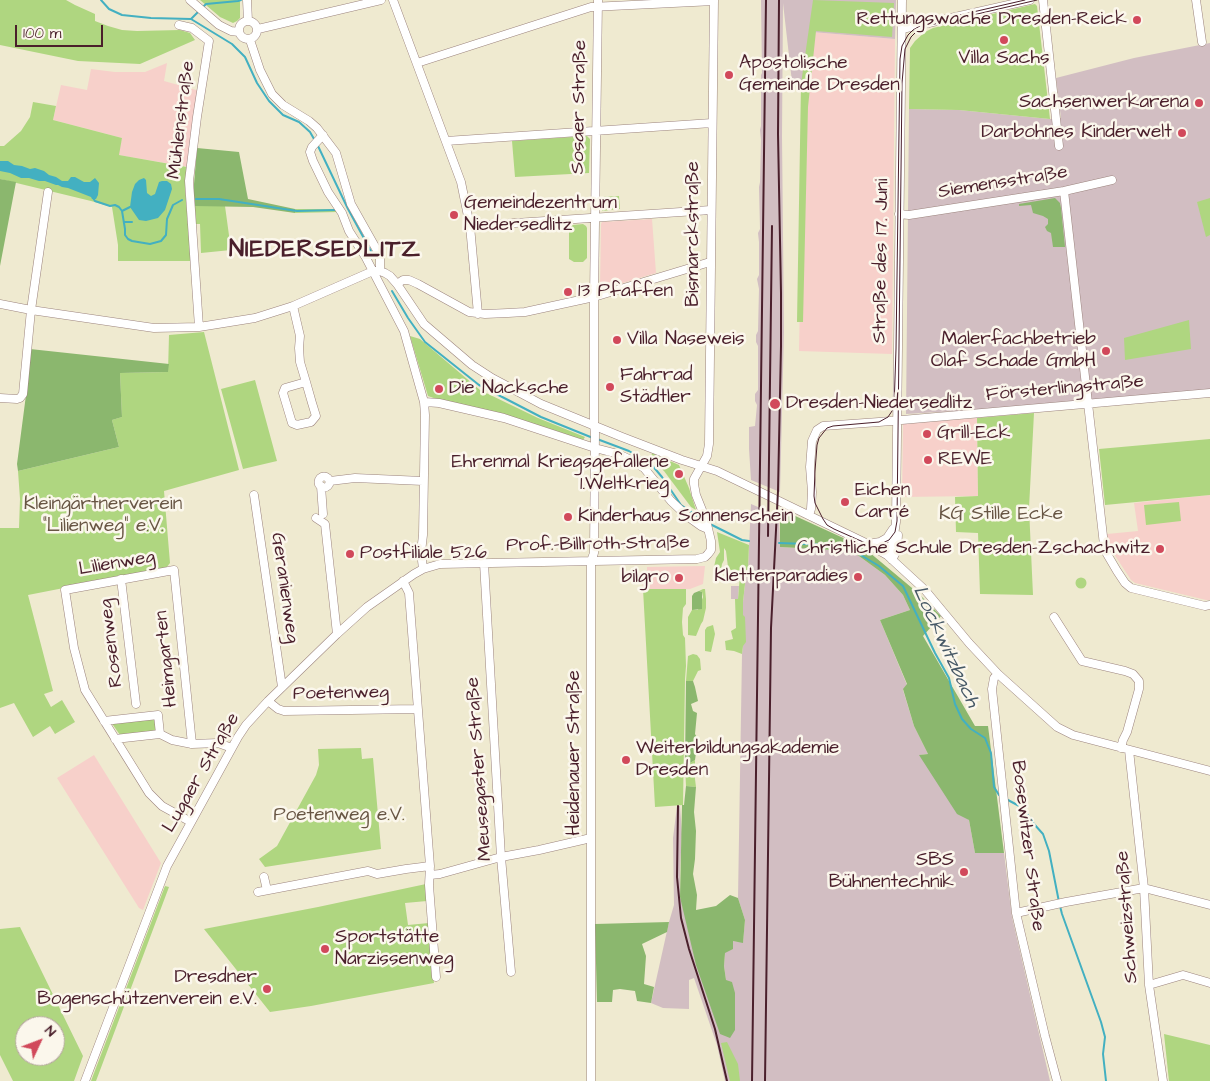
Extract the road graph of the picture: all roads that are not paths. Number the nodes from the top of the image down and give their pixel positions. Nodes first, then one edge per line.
1 (190, 0) edge
2 (380, 0) edge
3 (393, 0) edge
4 (714, 0) edge
5 (902, 0) edge
6 (1030, 0) edge
7 (1042, 0) edge
8 (1196, 0) edge
9 (247, 3) edge
10 (598, 3) edge
11 (248, 21) junction
12 (179, 25) dead end
13 (258, 29) junction
14 (902, 29) junction
15 (239, 32) junction
16 (250, 40) junction
17 (1202, 42) dead end
18 (417, 64) junction
19 (712, 124) junction
20 (596, 130) junction
21 (319, 140) junction
22 (446, 141) junction
23 (1059, 146) dead end
24 (1112, 180) dead end
25 (1064, 191) junction
26 (48, 192) dead end
27 (711, 210) junction
28 (899, 214) junction
29 (595, 217) junction
30 (470, 226) junction
31 (710, 262) junction
32 (377, 271) junction
33 (397, 284) junction
34 (594, 297) junction
35 (0, 304) edge
36 (293, 306) junction
37 (30, 310) junction
38 (478, 314) junction
39 (199, 327) junction
40 (306, 382) junction
41 (1210, 393) edge
42 (0, 398) edge
43 (424, 402) junction
44 (1089, 404) junction
45 (897, 420) junction
46 (595, 429) junction
47 (595, 446) junction
48 (701, 466) junction
49 (423, 481) junction
50 (254, 495) dead end
51 (809, 515) junction
52 (896, 522) junction
53 (708, 528) junction
54 (868, 544) junction
55 (889, 557) junction
56 (591, 561) junction
57 (484, 563) junction
58 (424, 568) junction
59 (174, 570) joint
60 (121, 579) junction
61 (403, 581) junction
62 (1210, 606) edge
63 (1054, 617) dead end
64 (337, 634) junction
65 (998, 674) junction
66 (282, 687) junction
67 (268, 701) junction
68 (417, 709) junction
69 (136, 711) junction
70 (104, 721) junction
71 (160, 734) junction
72 (115, 739) junction
73 (192, 744) junction
74 (232, 748) junction
75 (1125, 749) junction
76 (1210, 771) edge
77 (191, 822) junction
78 (591, 838) junction
79 (501, 857) junction
80 (430, 871) junction
81 (264, 878) dead end
82 (1144, 888) junction
83 (266, 890) junction
84 (258, 892) dead end
85 (1210, 905) edge
86 (1016, 913) junction
87 (511, 972) dead end
88 (436, 977) dead end
89 (1210, 982) edge
90 (1149, 985) junction
91 (85, 1081) edge
92 (591, 1081) edge
93 (1057, 1081) edge
94 (1163, 1081) edge

1 - 15 street
2 - 13 street
3 - 18 street
4 - 10 street
4 - 19 street, Bismarckstraße
5 - 14 street, Straße des 17. Juni
6 - 14 street
7 - 23 street
8 - 17 street
9 - 11 street
10 - 18 street
10 - 20 street, Sosaer Straße
11 - 13 street
11 - 15 street
12 - 39 street, Mühlenstraße
13 - 16 street
14 - 28 street, Straße des 17. Juni
15 - 16 street
16 - 21 street
18 - 22 street
19 - 20 street
19 - 27 street, Bismarckstraße
20 - 22 street
20 - 29 street, Sosaer Straße
21 - 32 street
21 - 32 street
22 - 30 street
24 - 25 street, Siemensstraße
25 - 28 street, Siemensstraße
25 - 44 street
26 - 37 street
27 - 29 street
27 - 31 street, Bismarckstraße
28 - 45 street, Straße des 17. Juni
29 - 30 street
29 - 34 street, Sosaer Straße
30 - 38 street
31 - 34 street
31 - 48 street, Bismarckstraße
32 - 33 street
32 - 36 street
32 - 43 street
33 - 38 street
33 - 46 street
34 - 38 street
34 - 46 street, Sosaer Straße
35 - 37 street
36 - 39 street
36 - 40 street
37 - 39 street
37 - 42 street
40 - 40 street
41 - 44 street, Försterlingstraße
43 - 47 street
43 - 49 street
44 - 45 street, Försterlingstraße
44 - 62 street
45 - 51 street, Försterlingstraße
45 - 52 street, Straße des 17. Juni
46 - 47 street, Heidenauer Straße
46 - 48 street
47 - 53 street
47 - 56 street, Heidenauer Straße
48 - 51 street
48 - 53 street, Prof.-Billroth-Straße
49 - 58 street
49 - 64 street
50 - 66 street, Geranienweg
51 - 54 street
52 - 54 street
52 - 55 street, Straße des 17. Juni
53 - 56 street, Prof.-Billroth-Straße
54 - 55 street
55 - 65 street
56 - 57 street, Prof.-Billroth-Straße
56 - 78 street, Heidenauer Straße
57 - 58 street, Prof.-Billroth-Straße
57 - 79 street, Meusegaster Straße
58 - 61 street, Lugaer Straße
59 - 60 street, Lilienweg
59 - 73 street, Heimgarten
60 - 69 street, Rosenweg
60 - 70 street, Lilienweg
61 - 64 street, Lugaer Straße
61 - 68 street
63 - 75 street
64 - 66 street, Lugaer Straße
65 - 75 street
65 - 86 street, Bosewitzer Straße
66 - 67 street, Lugaer Straße
67 - 68 street, Poetenweg
67 - 74 street, Lugaer Straße
68 - 80 street
69 - 70 street
69 - 71 street
70 - 72 street
71 - 72 street
71 - 73 street
72 - 77 street
73 - 74 street
74 - 77 street, Lugaer Straße
75 - 76 street
75 - 82 street, Schweizstraße
77 - 91 street, Lugaer Straße
78 - 79 street
78 - 92 street, Heidenauer Straße
79 - 80 street
79 - 87 street, Meusegaster Straße
80 - 83 street
80 - 88 street
81 - 83 street
82 - 85 street
82 - 86 street
82 - 90 street, Schweizstraße
83 - 84 street
86 - 93 street, Bosewitzer Straße
89 - 90 street
90 - 94 street, Schweizstraße

